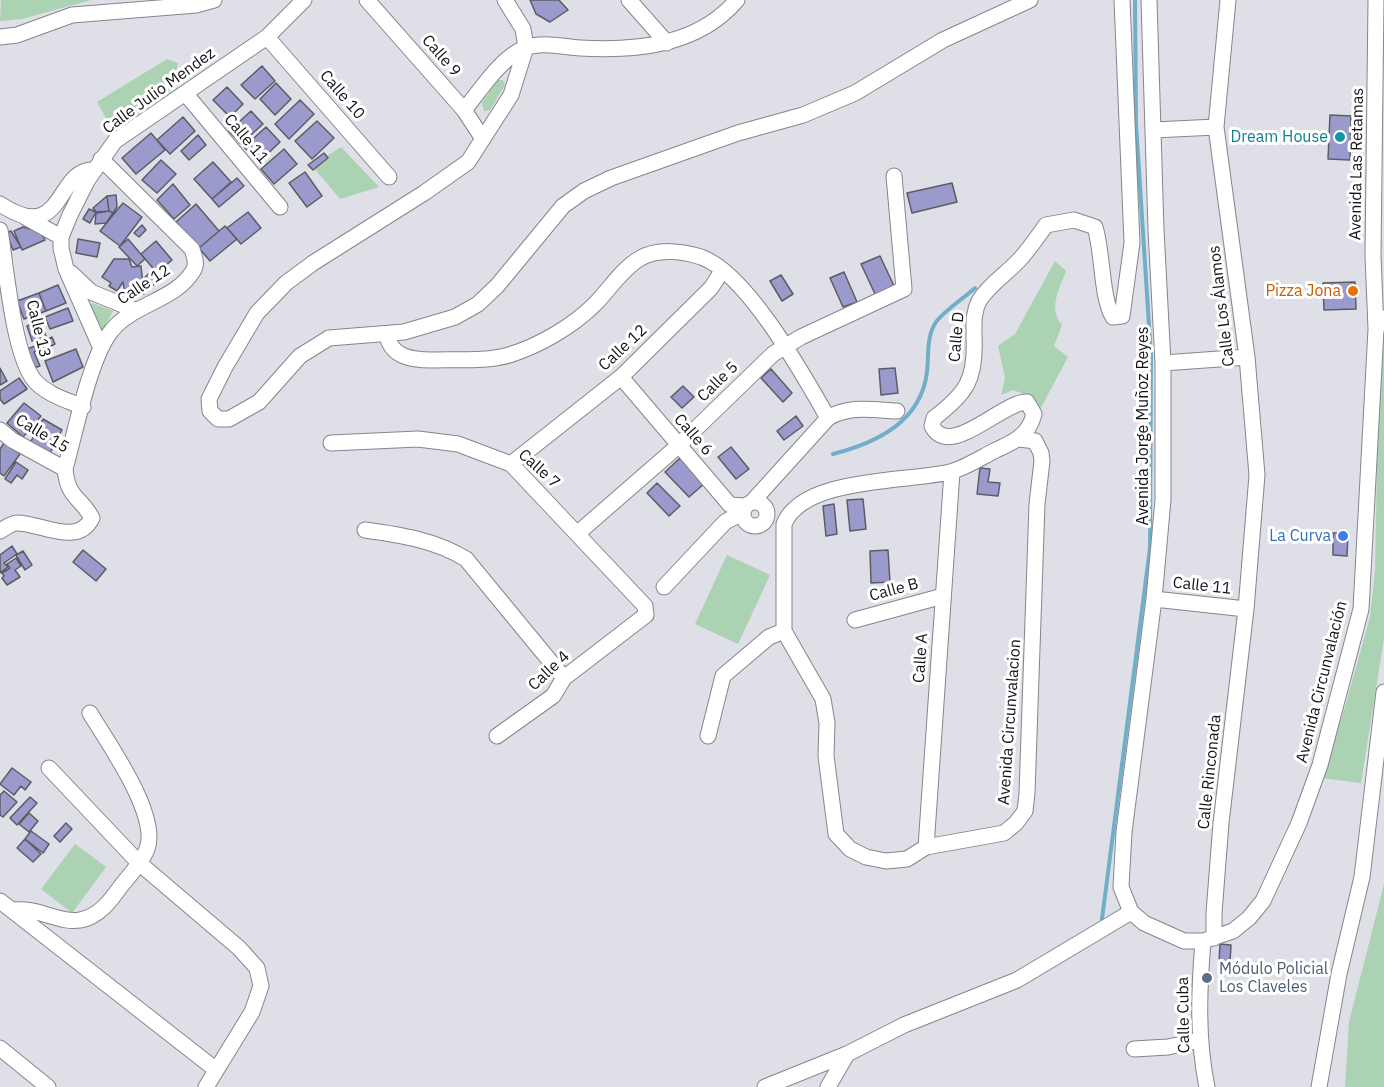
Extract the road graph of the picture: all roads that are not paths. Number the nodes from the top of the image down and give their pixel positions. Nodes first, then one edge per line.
1 (214, 0) edge
2 (304, 0) edge
3 (368, 0) edge
4 (505, 0) edge
5 (629, 0) edge
6 (736, 0) edge
7 (1029, 0) edge
8 (1122, 0) edge
9 (1149, 0) edge
10 (1228, 0) edge
11 (1376, 0) edge
12 (0, 37) edge
13 (267, 37) junction
14 (667, 43) junction
15 (1380, 45) edge
16 (526, 47) junction
17 (1380, 65) edge
18 (185, 93) junction
19 (464, 110) junction
20 (1216, 128) junction
21 (1154, 130) junction
22 (483, 139) junction
23 (97, 164) junction
24 (894, 176) dead end
25 (389, 177) dead end
26 (0, 204) edge
27 (280, 207) dead end
28 (25, 217) junction
29 (0, 230) edge
30 (61, 237) junction
31 (1379, 261) edge
32 (66, 269) junction
33 (722, 271) junction
34 (135, 310) junction
35 (1380, 323) edge
36 (387, 334) junction
37 (100, 346) junction
38 (787, 346) junction
39 (1247, 357) junction
40 (1163, 363) junction
41 (621, 377) junction
42 (83, 407) junction
43 (897, 411) dead end
44 (828, 418) junction
45 (0, 430) edge
46 (1020, 439) junction
47 (332, 443) dead end
48 (678, 446) junction
49 (511, 464) junction
50 (65, 469) junction
51 (952, 471) junction
52 (746, 507) junction
53 (784, 525) junction
54 (365, 530) dead end
55 (0, 531) edge
56 (578, 533) junction
57 (664, 587) dead end
58 (943, 596) junction
59 (1154, 599) junction
60 (645, 606) joint
61 (1246, 609) junction
62 (855, 620) dead end
63 (784, 631) junction
64 (564, 678) junction
65 (1384, 692) edge
66 (90, 713) dead end
67 (496, 736) dead end
68 (708, 736) dead end
69 (49, 768) dead end
70 (926, 847) junction
71 (139, 863) junction
72 (0, 901) edge
73 (14, 910) junction
74 (1131, 912) junction
75 (1209, 940) junction
76 (1200, 1040) junction
77 (0, 1048) edge
78 (1134, 1049) dead end
79 (847, 1054) junction
80 (215, 1069) junction
81 (48, 1087) edge
82 (206, 1087) edge
83 (765, 1087) edge
84 (828, 1087) edge
85 (1207, 1087) edge
86 (1319, 1087) edge

1 - 12 street
2 - 13 street, Calle Julio Mendez
3 - 19 street, Calle 9
4 - 16 street
5 - 14 street
6 - 14 street
7 - 36 street
8 - 46 street, Calle D
9 - 21 street, Avenida Jorge Muñoz Reyes
10 - 20 street, Calle Los Álamos
11 - 15 street, Avenida Las Retamas
13 - 18 street, Calle Julio Mendez
13 - 25 street, Calle 10
14 - 16 street
15 - 17 street, Avenida Las Retamas
16 - 19 street
16 - 22 street
17 - 31 street, Avenida Las Retamas
18 - 23 street, Calle Julio Mendez
18 - 27 street, Calle 11
19 - 22 street, Calle 9
20 - 21 street
20 - 39 street, Calle Los Álamos
21 - 40 street, Avenida Jorge Muñoz Reyes
22 - 36 street
23 - 28 street
23 - 30 street, Calle Julio Mendez
23 - 34 street, Calle 12
24 - 38 street, Calle 5
26 - 28 street
28 - 30 street
29 - 42 street, Calle 13
30 - 32 street
31 - 35 street, Avenida Las Retamas
32 - 34 street
32 - 37 street
33 - 36 street
33 - 38 street
33 - 41 street, Calle 12
34 - 37 street, Calle 12
35 - 75 street, Avenida Circunvalación
37 - 42 street, Calle 12
38 - 44 street
38 - 48 street, Calle 5
39 - 40 street
39 - 61 street, Calle Los Álamos
40 - 59 street, Avenida Jorge Muñoz Reyes
41 - 48 street, Calle 6
41 - 49 street, Calle 12
42 - 50 street, Calle 12
43 - 44 street
44 - 52 street
45 - 50 street, Calle 15
46 - 51 street
46 - 70 street, Avenida Circunvalacion
47 - 49 street, Calle 7
48 - 52 street, Calle 6
48 - 56 street, Calle 5
49 - 56 street, Calle 7
50 - 55 street
51 - 53 street
51 - 58 street, Calle A
52 - 53 street
52 - 57 street
53 - 63 street, Avenida Circunvalacion
54 - 64 street
56 - 60 street, Calle 7
58 - 62 street, Calle B
58 - 70 street, Calle A
59 - 61 street, Calle 11
59 - 74 street, Avenida Jorge Muñoz Reyes
60 - 64 street, Calle 4
61 - 75 street, Calle Rinconada
63 - 68 street
63 - 70 street, Avenida Circunvalacion
64 - 67 street, Calle 4
65 - 86 street
66 - 71 street
69 - 71 street
71 - 73 street
71 - 80 street
72 - 73 street
73 - 80 street
74 - 75 street
74 - 79 street
75 - 76 street, Calle Cuba
76 - 78 street
76 - 85 street, Calle Cuba
77 - 81 street
79 - 83 street
79 - 84 street
80 - 82 street

